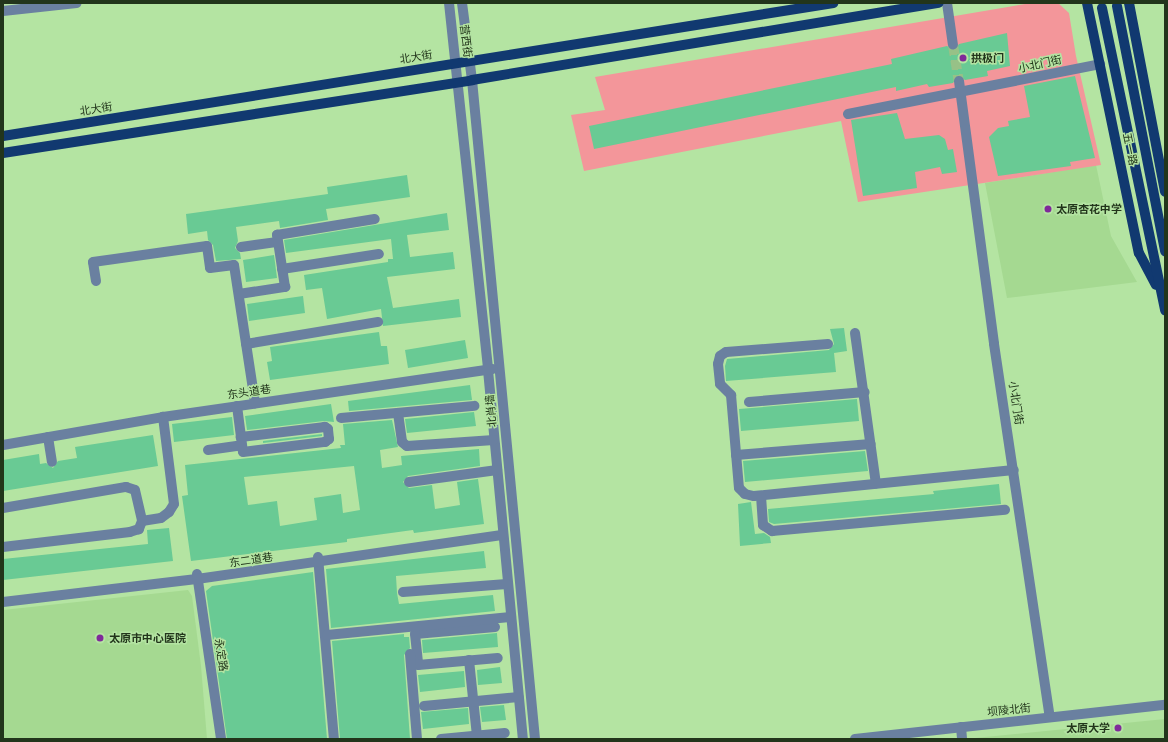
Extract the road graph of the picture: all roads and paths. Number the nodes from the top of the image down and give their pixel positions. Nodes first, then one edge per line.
1 (31, 3) edge
2 (77, 3) edge
3 (448, 3) edge
4 (462, 3) edge
5 (833, 3) edge
6 (939, 3) edge
7 (947, 3) edge
8 (1087, 3) edge
9 (1129, 3) edge
10 (1117, 6) dead end
11 (1102, 8) dead end
12 (5, 11) edge
13 (953, 45) tunnel mouth
14 (470, 60) junction
15 (456, 62) junction
16 (1100, 64) junction
17 (472, 80) junction
18 (959, 81) tunnel mouth
19 (458, 82) junction
20 (961, 93) junction
21 (848, 114) dead end
22 (3, 136) edge
23 (3, 153) edge
24 (1165, 192) edge
25 (375, 219) dead end
26 (278, 242) junction
27 (241, 247) dead end
28 (1165, 251) edge
29 (379, 254) dead end
30 (282, 269) junction
31 (96, 281) dead end
32 (239, 294) junction
33 (1162, 296) junction
34 (1165, 310) edge
35 (378, 322) dead end
36 (855, 332) dead end
37 (246, 344) junction
38 (828, 344) dead end
39 (499, 368) junction
40 (488, 370) junction
41 (865, 392) junction
42 (748, 402) dead end
43 (255, 404) junction
44 (237, 406) junction
45 (474, 406) dead end
46 (398, 412) junction
47 (163, 417) junction
48 (341, 418) dead end
49 (48, 437) junction
50 (494, 440) junction
51 (241, 441) junction
52 (3, 444) edge
53 (871, 444) junction
54 (208, 450) dead end
55 (736, 455) junction
56 (52, 462) dead end
57 (497, 470) junction
58 (1014, 470) junction
59 (409, 482) dead end
60 (876, 484) junction
61 (761, 496) junction
62 (3, 508) edge
63 (1005, 510) dead end
64 (142, 521) junction
65 (502, 532) junction
66 (3, 547) edge
67 (319, 560) junction
68 (197, 576) junction
69 (507, 584) junction
70 (403, 592) dead end
71 (3, 596) edge
72 (3, 602) edge
73 (511, 618) junction
74 (495, 627) dead end
75 (408, 628) junction
76 (327, 635) junction
77 (498, 658) dead end
78 (469, 660) junction
79 (519, 697) junction
80 (473, 701) junction
81 (1165, 705) edge
82 (424, 706) dead end
83 (1050, 717) junction
84 (961, 727) junction
85 (505, 733) dead end
86 (477, 736) junction
87 (221, 739) edge
88 (334, 739) edge
89 (417, 739) edge
90 (441, 739) edge
91 (523, 739) edge
92 (535, 739) edge
93 (855, 739) edge
94 (962, 739) edge

1 - 12 street
2 - 12 street
3 - 15 street, 营西街
4 - 14 street, 营西街
5 - 14 main road, 北大街
6 - 17 main road
7 - 13 street
8 - 16 main road, 五一路
9 - 24 main road
10 - 28 main road, 五一路
11 - 33 main road, 五一路
14 - 15 main road, 北大街
14 - 17 street, 营西街
15 - 19 street, 营西街
15 - 22 main road, 北大街
16 - 20 street, 小北门街
16 - 33 main road, 五一路
17 - 19 main road
17 - 39 street, 北肖墙
18 - 20 street
19 - 23 main road
19 - 40 street, 营西街
20 - 21 street, 小北门街
20 - 58 street, 小北门街
25 - 26 street
26 - 27 street
26 - 30 street
29 - 30 street
30 - 32 street
31 - 32 street
32 - 37 street
33 - 34 main road, 五一路
35 - 37 street
36 - 41 street
37 - 43 street
38 - 55 street
39 - 40 street, 东头道巷
39 - 92 street, 北肖墙
40 - 43 street, 东头道巷
40 - 50 street, 营西街
41 - 42 street
41 - 53 street
43 - 44 street, 东头道巷
44 - 47 street, 东头道巷
44 - 51 street
45 - 46 street
46 - 48 street
46 - 50 street
47 - 49 street, 东头道巷
47 - 64 street
49 - 52 street, 东头道巷
49 - 56 street
50 - 57 street, 营西街
51 - 51 street
51 - 54 street
53 - 55 street
53 - 60 street
55 - 61 street
57 - 59 street
57 - 65 street, 营西街
58 - 60 street
58 - 83 street, 小北门街
60 - 61 street
61 - 63 street
62 - 64 street
64 - 66 street
65 - 67 street, 东二道巷
65 - 69 street, 营西街
67 - 68 street, 东二道巷
67 - 76 street
68 - 71 street, 东二道巷
68 - 72 street, 东二道巷
68 - 87 street, 永定路
69 - 70 street
69 - 73 street, 营西街
73 - 75 street
73 - 79 street, 营西街
74 - 78 street
75 - 76 street
75 - 89 street
76 - 88 street
77 - 78 street
78 - 80 street
79 - 80 street
79 - 91 street, 营西街
80 - 82 street
80 - 86 street
81 - 83 street, 坝陵北街
83 - 84 street, 坝陵北街
84 - 93 street, 坝陵北街
84 - 94 street
85 - 86 street
86 - 90 street

